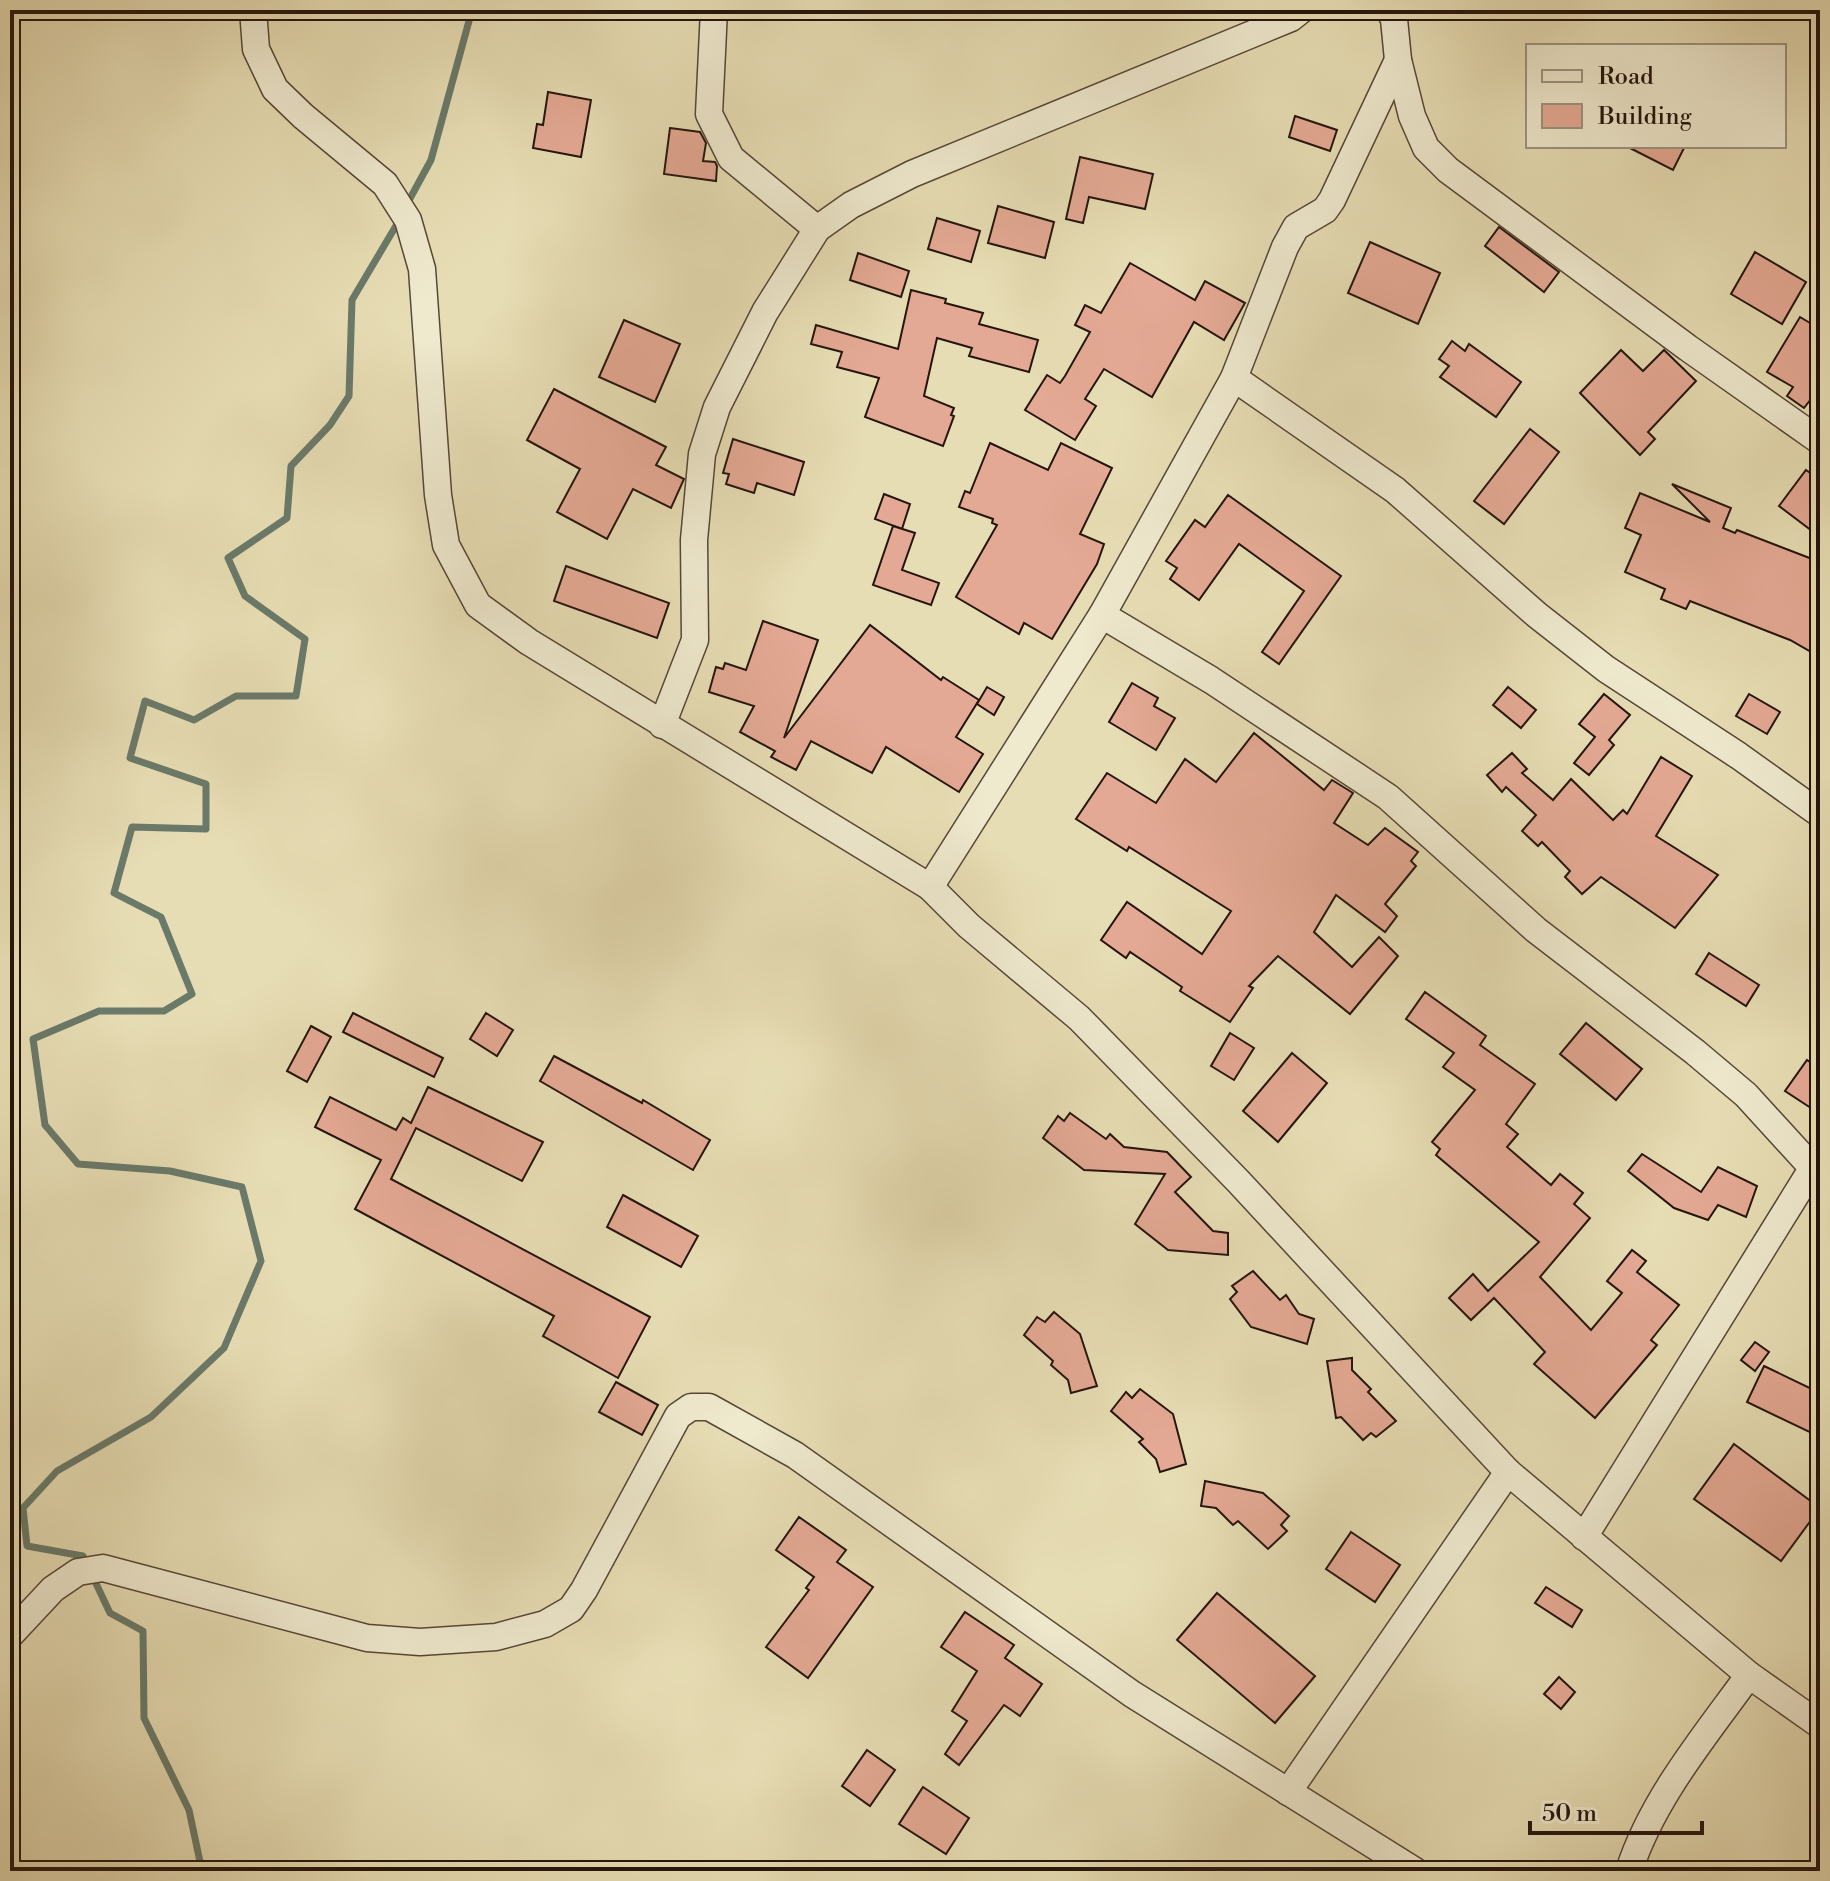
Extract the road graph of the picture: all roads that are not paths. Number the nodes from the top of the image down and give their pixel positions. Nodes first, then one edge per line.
1 (253, 10) edge
2 (714, 10) edge
3 (1301, 10) edge
4 (1389, 10) edge
5 (1398, 60) junction
6 (817, 229) junction
7 (1234, 378) junction
8 (1820, 441) edge
9 (1102, 615) junction
10 (662, 725) junction
11 (1820, 814) edge
12 (930, 887) junction
13 (1817, 1167) edge
14 (1508, 1472) junction
15 (1584, 1537) junction
16 (10, 1635) edge
17 (1749, 1675) junction
18 (1820, 1725) edge
19 (1288, 1792) junction
20 (1415, 1871) edge
21 (1629, 1871) edge

1 - 10 street
2 - 6 street
3 - 6 street
4 - 5 street
5 - 7 street
5 - 8 street
6 - 10 street
7 - 9 street
7 - 11 street
9 - 12 street
9 - 13 street
10 - 12 street
12 - 14 street
13 - 15 street
14 - 15 street
14 - 19 street
15 - 17 street
16 - 19 street
17 - 18 street
17 - 21 street
19 - 20 street

